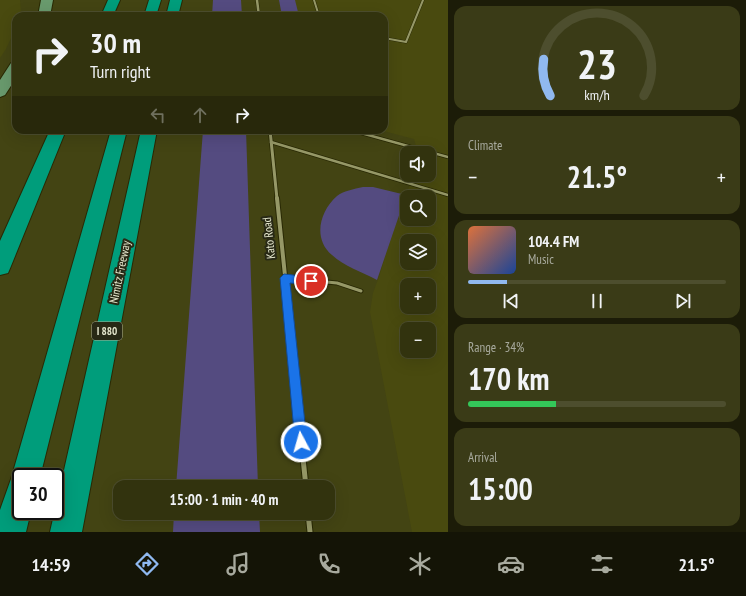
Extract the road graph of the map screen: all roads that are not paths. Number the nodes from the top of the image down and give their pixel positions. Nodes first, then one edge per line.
1 (46, 0) edge
2 (114, 0) edge
3 (155, 0) edge
4 (176, 0) edge
5 (257, 0) edge
6 (314, 0) edge
7 (423, 0) edge
8 (44, 12) edge
9 (109, 12) edge
10 (151, 12) edge
11 (173, 12) edge
12 (258, 12) edge
13 (318, 12) edge
14 (388, 39) edge
15 (12, 72) edge
16 (0, 92) edge
17 (56, 134) edge
18 (118, 134) edge
19 (148, 134) edge
20 (270, 134) edge
21 (365, 134) edge
22 (271, 142) junction
23 (448, 157) edge
24 (448, 195) edge
25 (0, 266) edge
26 (284, 278) junction
27 (361, 291) dead end
28 (26, 468) edge
29 (305, 480) edge
30 (13, 520) edge
31 (309, 520) edge
32 (10, 532) edge
33 (66, 532) edge
34 (310, 532) edge

1 - 8 street
2 - 9 highway
3 - 10 highway
4 - 11 highway
5 - 12 street
6 - 13 lane
7 - 14 lane
15 - 16 street
17 - 25 highway
18 - 28 highway
19 - 33 highway, Nimitz Freeway / I 880
20 - 22 street, Kato Road
21 - 23 lane
22 - 24 lane
22 - 26 street, Kato Road
26 - 27 lane
26 - 29 street, Kato Road
30 - 32 highway
31 - 34 street

